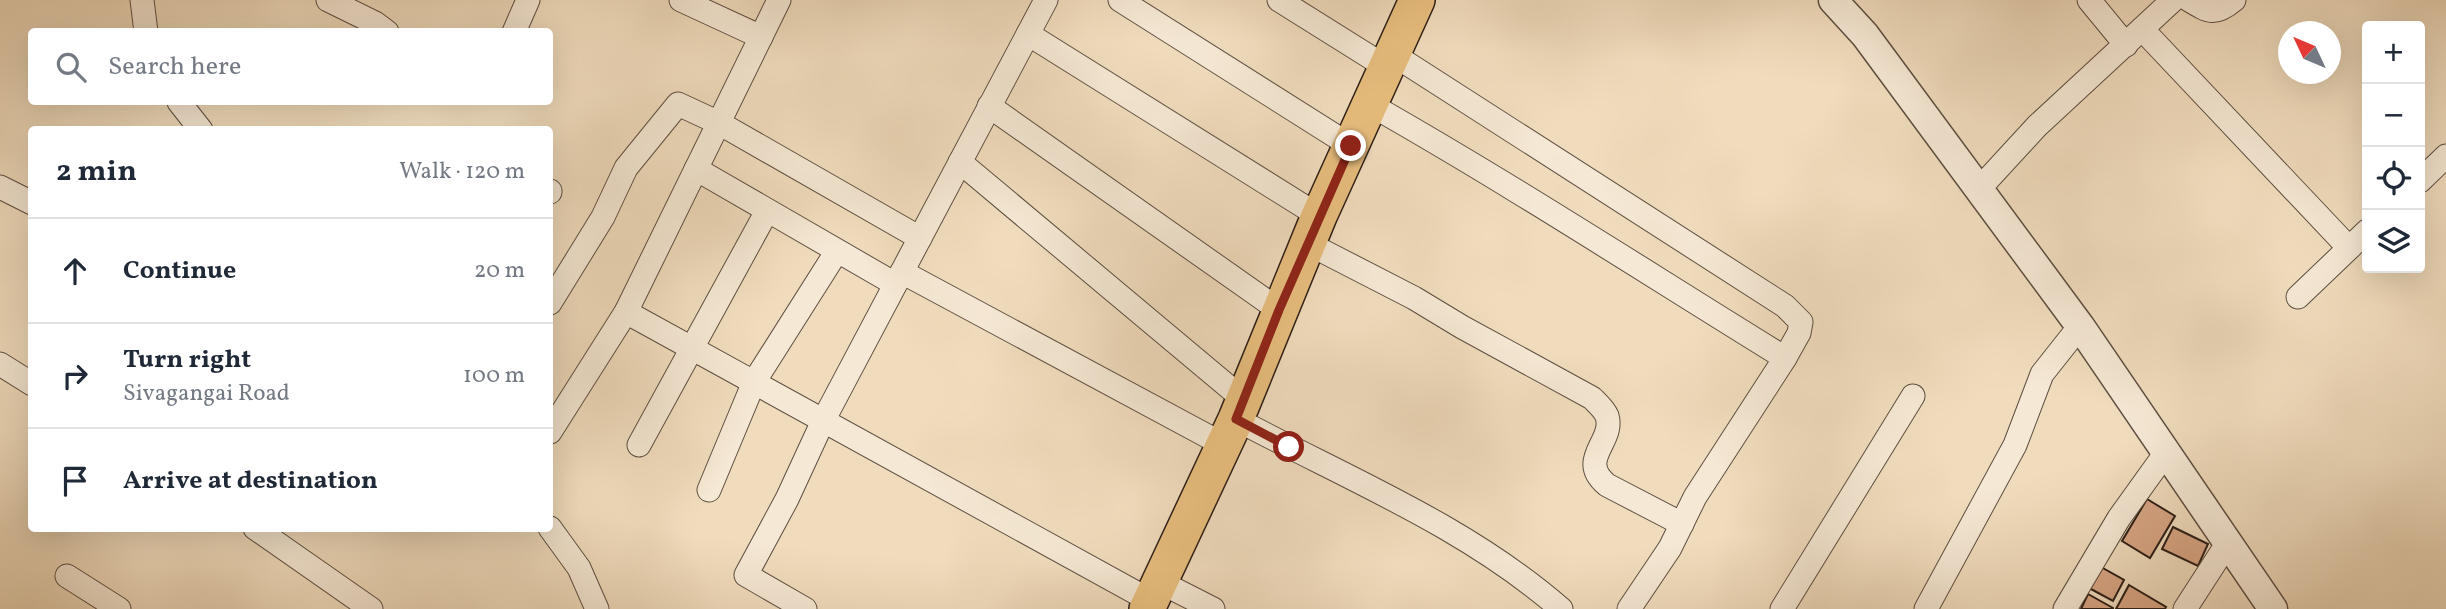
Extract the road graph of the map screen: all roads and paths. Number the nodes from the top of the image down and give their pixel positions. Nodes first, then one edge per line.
1 (142, 0) edge
2 (328, 0) edge
3 (528, 0) edge
4 (681, 0) edge
5 (779, 0) edge
6 (1046, 0) edge
7 (1120, 0) edge
8 (1279, 0) edge
9 (1417, 0) edge
10 (1833, 0) edge
11 (2173, 0) edge
12 (2189, 0) edge
13 (2234, 0) edge
14 (2093, 1) edge
15 (146, 28) edge
16 (382, 28) edge
17 (516, 28) edge
18 (1028, 34) junction
19 (761, 37) junction
20 (2134, 37) junction
21 (1390, 61) junction
22 (181, 105) edge
23 (1371, 105) junction
24 (989, 106) junction
25 (719, 123) junction
26 (198, 126) edge
27 (1351, 146) junction
28 (2446, 156) edge
29 (960, 162) junction
30 (696, 169) junction
31 (2425, 176) edge
32 (0, 187) edge
33 (1979, 189) junction
34 (28, 202) edge
35 (767, 211) junction
36 (1314, 230) junction
37 (2362, 236) edge
38 (920, 238) junction
39 (2349, 248) junction
40 (837, 251) junction
41 (898, 278) junction
42 (2298, 297) dead end
43 (553, 298) edge
44 (1279, 310) junction
45 (626, 312) junction
46 (2080, 326) junction
47 (691, 348) junction
48 (1785, 358) junction
49 (0, 364) edge
50 (28, 382) edge
51 (754, 382) junction
52 (1913, 396) dead end
53 (823, 421) junction
54 (1234, 421) junction
55 (553, 427) edge
56 (639, 445) dead end
57 (2165, 454) junction
58 (709, 490) dead end
59 (1682, 524) junction
60 (261, 532) edge
61 (553, 532) edge
62 (2227, 544) junction
63 (67, 576) dead end
64 (1153, 598) edge
65 (119, 609) edge
66 (371, 609) edge
67 (597, 609) edge
68 (805, 609) edge
69 (1213, 609) edge
70 (1561, 609) edge
71 (1629, 609) edge
72 (1782, 609) edge
73 (1926, 609) edge
74 (2065, 609) edge
75 (2185, 609) edge
76 (2273, 609) edge

1 - 15 street
2 - 16 street
3 - 17 street
4 - 19 street
5 - 19 street
6 - 18 street
7 - 27 street
8 - 21 street
9 - 21 main road
10 - 33 street
11 - 20 street
12 - 13 street
14 - 20 street
18 - 24 street
18 - 36 street
19 - 25 street
20 - 33 street
20 - 39 street
21 - 23 main road
21 - 48 street
22 - 26 street
23 - 27 main road
23 - 48 street
24 - 29 street
24 - 44 street
25 - 30 street
25 - 38 street
25 - 43 street
27 - 36 main road
28 - 31 street
29 - 38 street
29 - 54 street
30 - 35 street
30 - 45 street
32 - 34 street
33 - 46 street
35 - 40 street
35 - 47 street
36 - 44 main road
36 - 59 street
37 - 39 street
38 - 41 street
39 - 42 street
40 - 41 street
40 - 51 street
41 - 53 street
41 - 54 street
44 - 54 main road
45 - 47 street
45 - 55 street
46 - 57 street
46 - 73 street
47 - 51 street
47 - 56 street
48 - 59 street
49 - 50 street
51 - 53 street
51 - 58 street
52 - 72 street
53 - 64 street
53 - 68 street
54 - 64 main road
54 - 70 street
57 - 62 street
57 - 74 street
59 - 71 street
60 - 66 street
61 - 67 street
62 - 75 street
62 - 76 street
63 - 65 street
64 - 69 street

